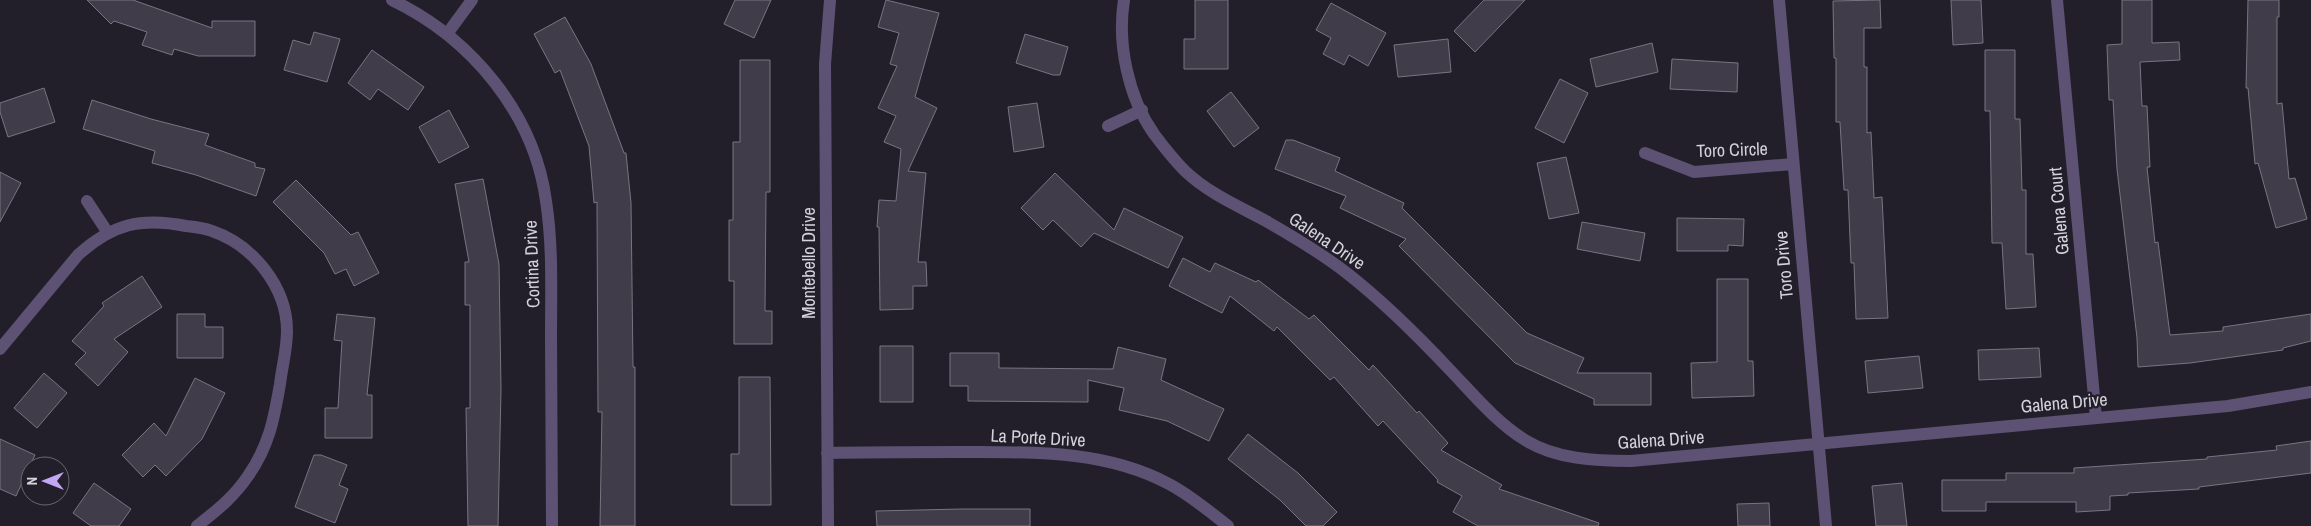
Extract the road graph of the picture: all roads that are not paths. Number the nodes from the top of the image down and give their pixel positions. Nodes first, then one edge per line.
1 (392, 0) edge
2 (472, 0) edge
3 (830, 0) edge
4 (1124, 0) edge
5 (1779, 0) edge
6 (2057, 0) edge
7 (446, 34) junction
8 (1142, 110) junction
9 (1108, 126) dead end
10 (1645, 153) dead end
11 (1793, 164) junction
12 (87, 201) dead end
13 (108, 233) junction
14 (0, 350) edge
15 (2311, 392) edge
16 (2096, 418) junction
17 (1818, 444) junction
18 (827, 452) junction
19 (197, 526) edge
20 (552, 526) edge
21 (828, 526) edge
22 (1228, 526) edge
23 (1826, 526) edge

1 - 7 street, Cortina Drive
2 - 7 street
3 - 18 street, Montebello Drive
4 - 8 street, Galena Drive
5 - 11 street, Toro Drive
6 - 16 street, Galena Court
7 - 20 street, Cortina Drive
8 - 9 street
8 - 17 street, Galena Drive
10 - 11 street, Toro Circle
11 - 17 street, Toro Drive
12 - 13 street
13 - 14 street
13 - 19 street
15 - 16 street, Galena Drive
16 - 17 street, Galena Drive
17 - 23 street, Toro Drive
18 - 21 street, Montebello Drive
18 - 22 street, La Porte Drive

